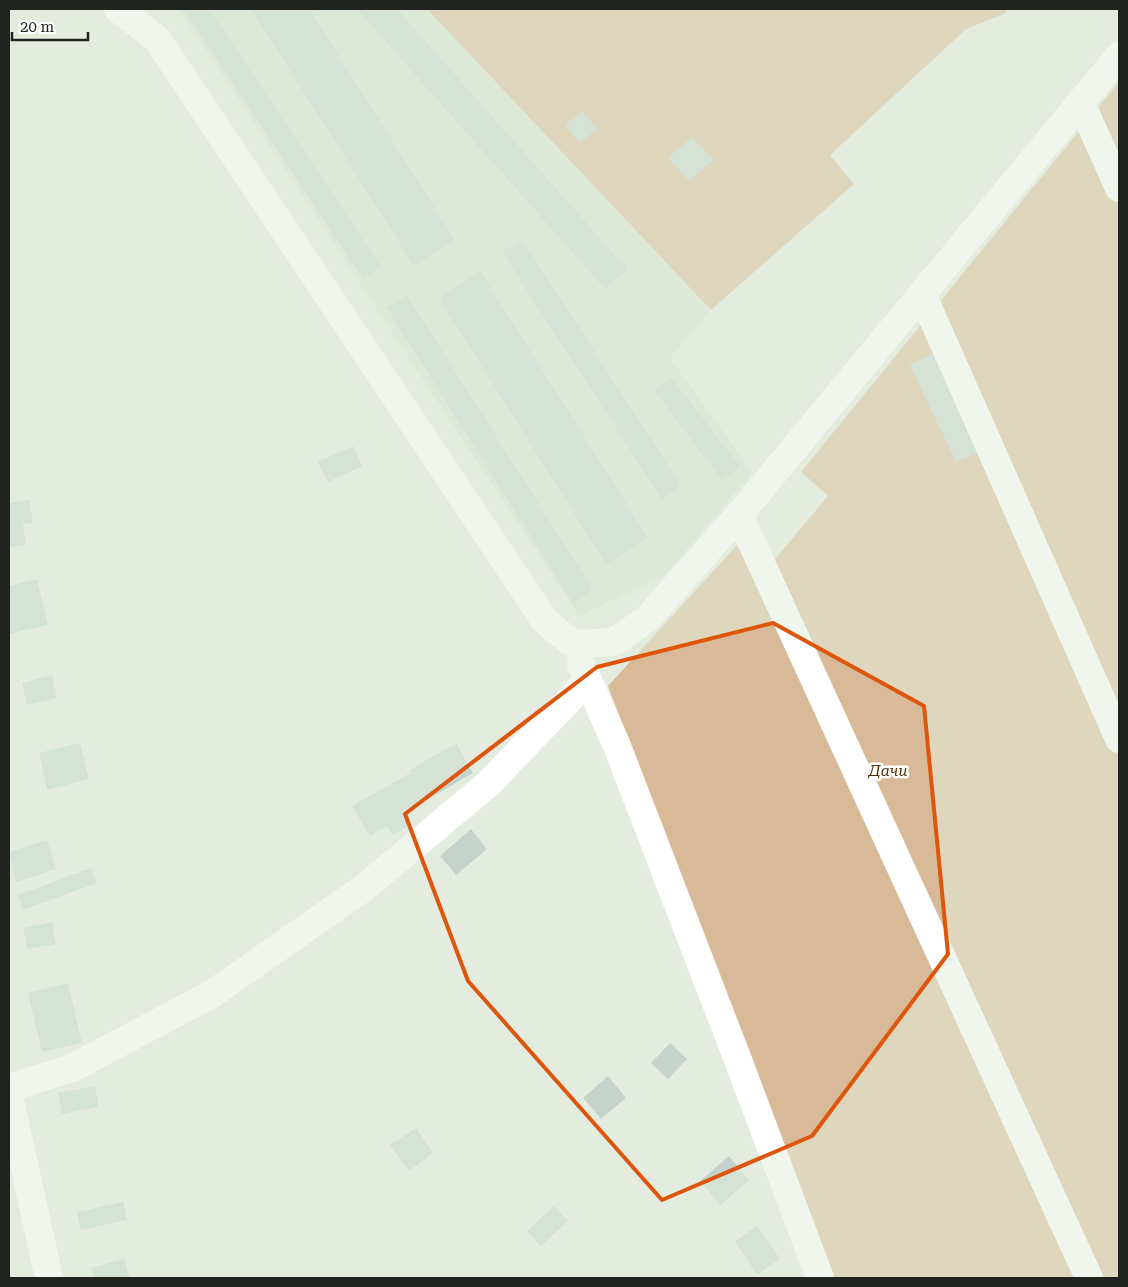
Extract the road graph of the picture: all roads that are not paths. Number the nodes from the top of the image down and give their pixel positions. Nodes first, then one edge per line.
1 (118, 9) edge
2 (1119, 56) edge
3 (1081, 103) junction
4 (1119, 188) edge
5 (922, 294) junction
6 (739, 515) junction
7 (573, 644) junction
8 (588, 680) junction
9 (1119, 738) edge
10 (9, 1088) edge
11 (9, 1096) edge
12 (48, 1278) edge
13 (820, 1278) edge
14 (1089, 1278) edge

1 - 7 street
2 - 3 street
3 - 4 street
3 - 5 street
5 - 6 street
5 - 9 street
6 - 7 street
6 - 14 street
7 - 8 street
8 - 10 street
8 - 13 street
11 - 12 street

